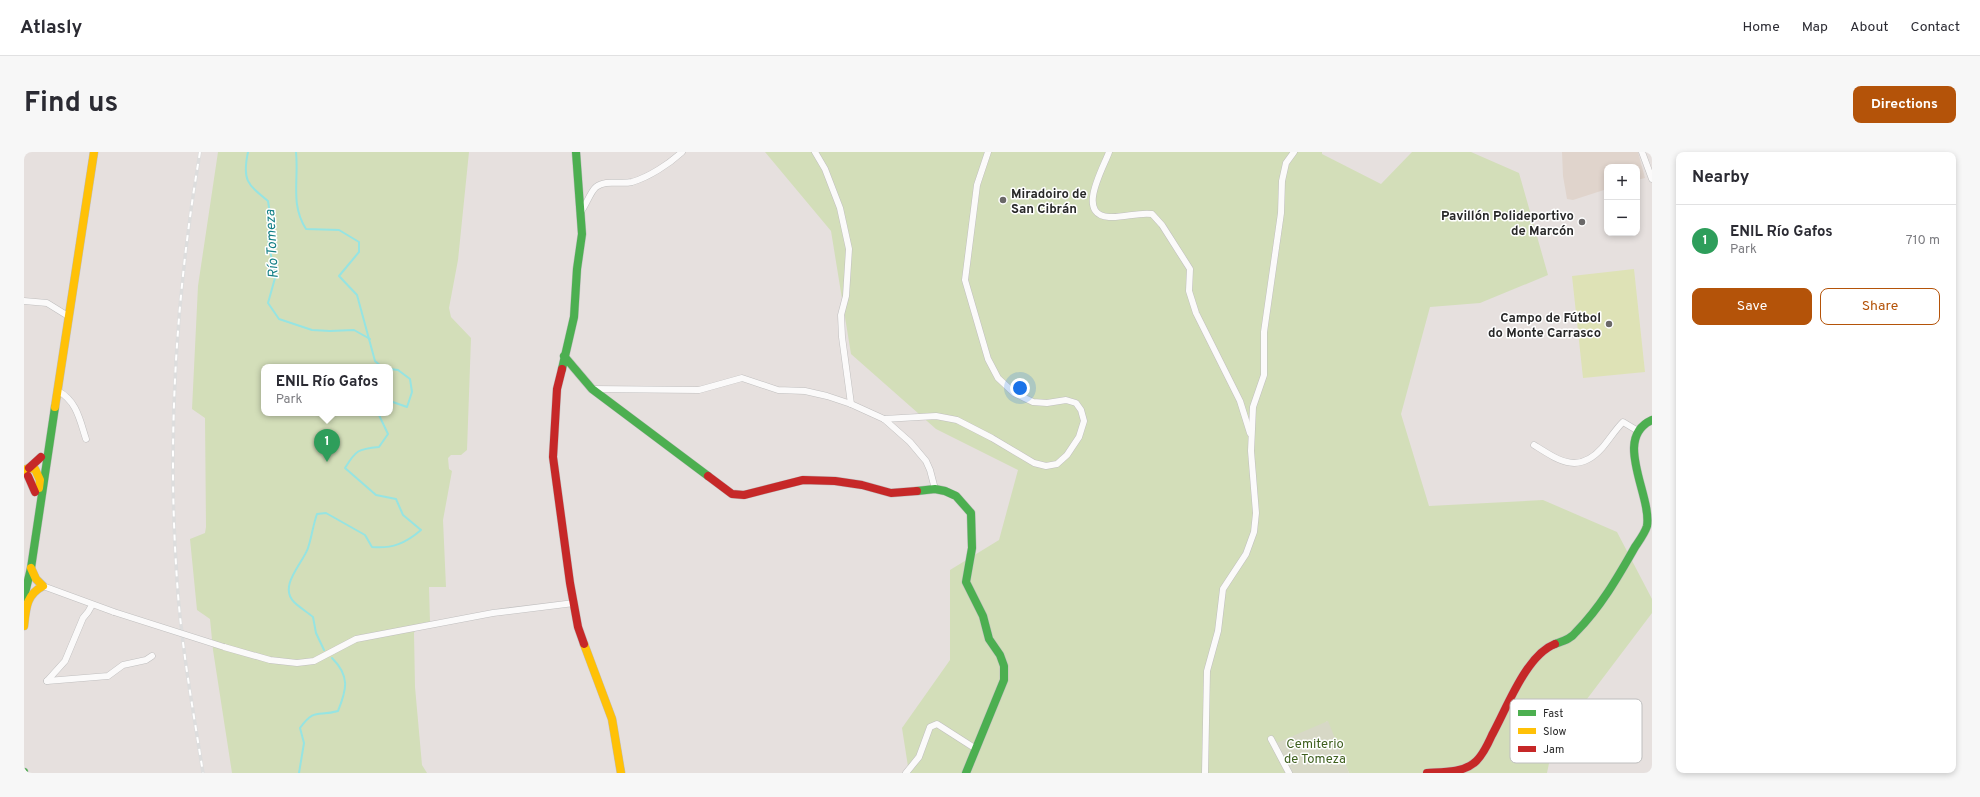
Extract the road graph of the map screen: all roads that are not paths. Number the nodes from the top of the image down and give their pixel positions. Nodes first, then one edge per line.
1 (94, 152) edge
2 (576, 152) edge
3 (682, 152) edge
4 (815, 152) edge
5 (988, 152) edge
6 (1109, 152) edge
7 (1294, 152) edge
8 (1642, 152) edge
9 (818, 155) edge
10 (1652, 179) edge
11 (580, 213) junction
12 (24, 301) edge
13 (68, 316) junction
14 (65, 340) junction
15 (564, 356) junction
16 (592, 389) junction
17 (58, 391) junction
18 (851, 404) junction
19 (54, 418) junction
20 (884, 419) junction
21 (1652, 420) edge
22 (1638, 431) junction
23 (1252, 436) junction
24 (86, 439) dead end
25 (1534, 445) dead end
26 (41, 457) junction
27 (26, 472) edge
28 (38, 475) junction
29 (935, 489) junction
30 (35, 492) junction
31 (35, 538) junction
32 (31, 568) junction
33 (24, 581) edge
34 (43, 586) junction
35 (24, 596) edge
36 (574, 603) junction
37 (92, 605) junction
38 (24, 626) edge
39 (152, 656) dead end
40 (1511, 699) edge
41 (1510, 702) edge
42 (1271, 739) dead end
43 (976, 749) junction
44 (622, 773) edge
45 (906, 773) edge
46 (966, 773) edge
47 (1205, 773) edge
48 (1289, 773) edge
49 (1427, 773) edge

1 - 13 main road
2 - 11 main road
3 - 11 street
4 - 9 street
5 - 20 street
6 - 23 street
7 - 23 street
8 - 10 street
9 - 18 street
11 - 15 main road
12 - 13 street
13 - 14 main road
14 - 17 main road
14 - 26 main road
15 - 16 main road
15 - 36 main road
16 - 18 street
16 - 29 main road
17 - 19 main road
17 - 24 street
18 - 20 street
19 - 28 main road
19 - 31 main road
20 - 29 street
21 - 22 main road
22 - 25 street
22 - 40 main road
23 - 47 street
26 - 27 main road
26 - 28 main road
27 - 28 main road
27 - 30 main road
28 - 30 main road
28 - 31 main road
29 - 43 main road
30 - 33 main road
31 - 32 main road
32 - 34 main road
32 - 35 main road
34 - 37 street
34 - 38 main road
36 - 37 street, bridge
36 - 44 main road
37 - 39 street
41 - 49 main road
42 - 48 street
43 - 45 street
43 - 46 main road

